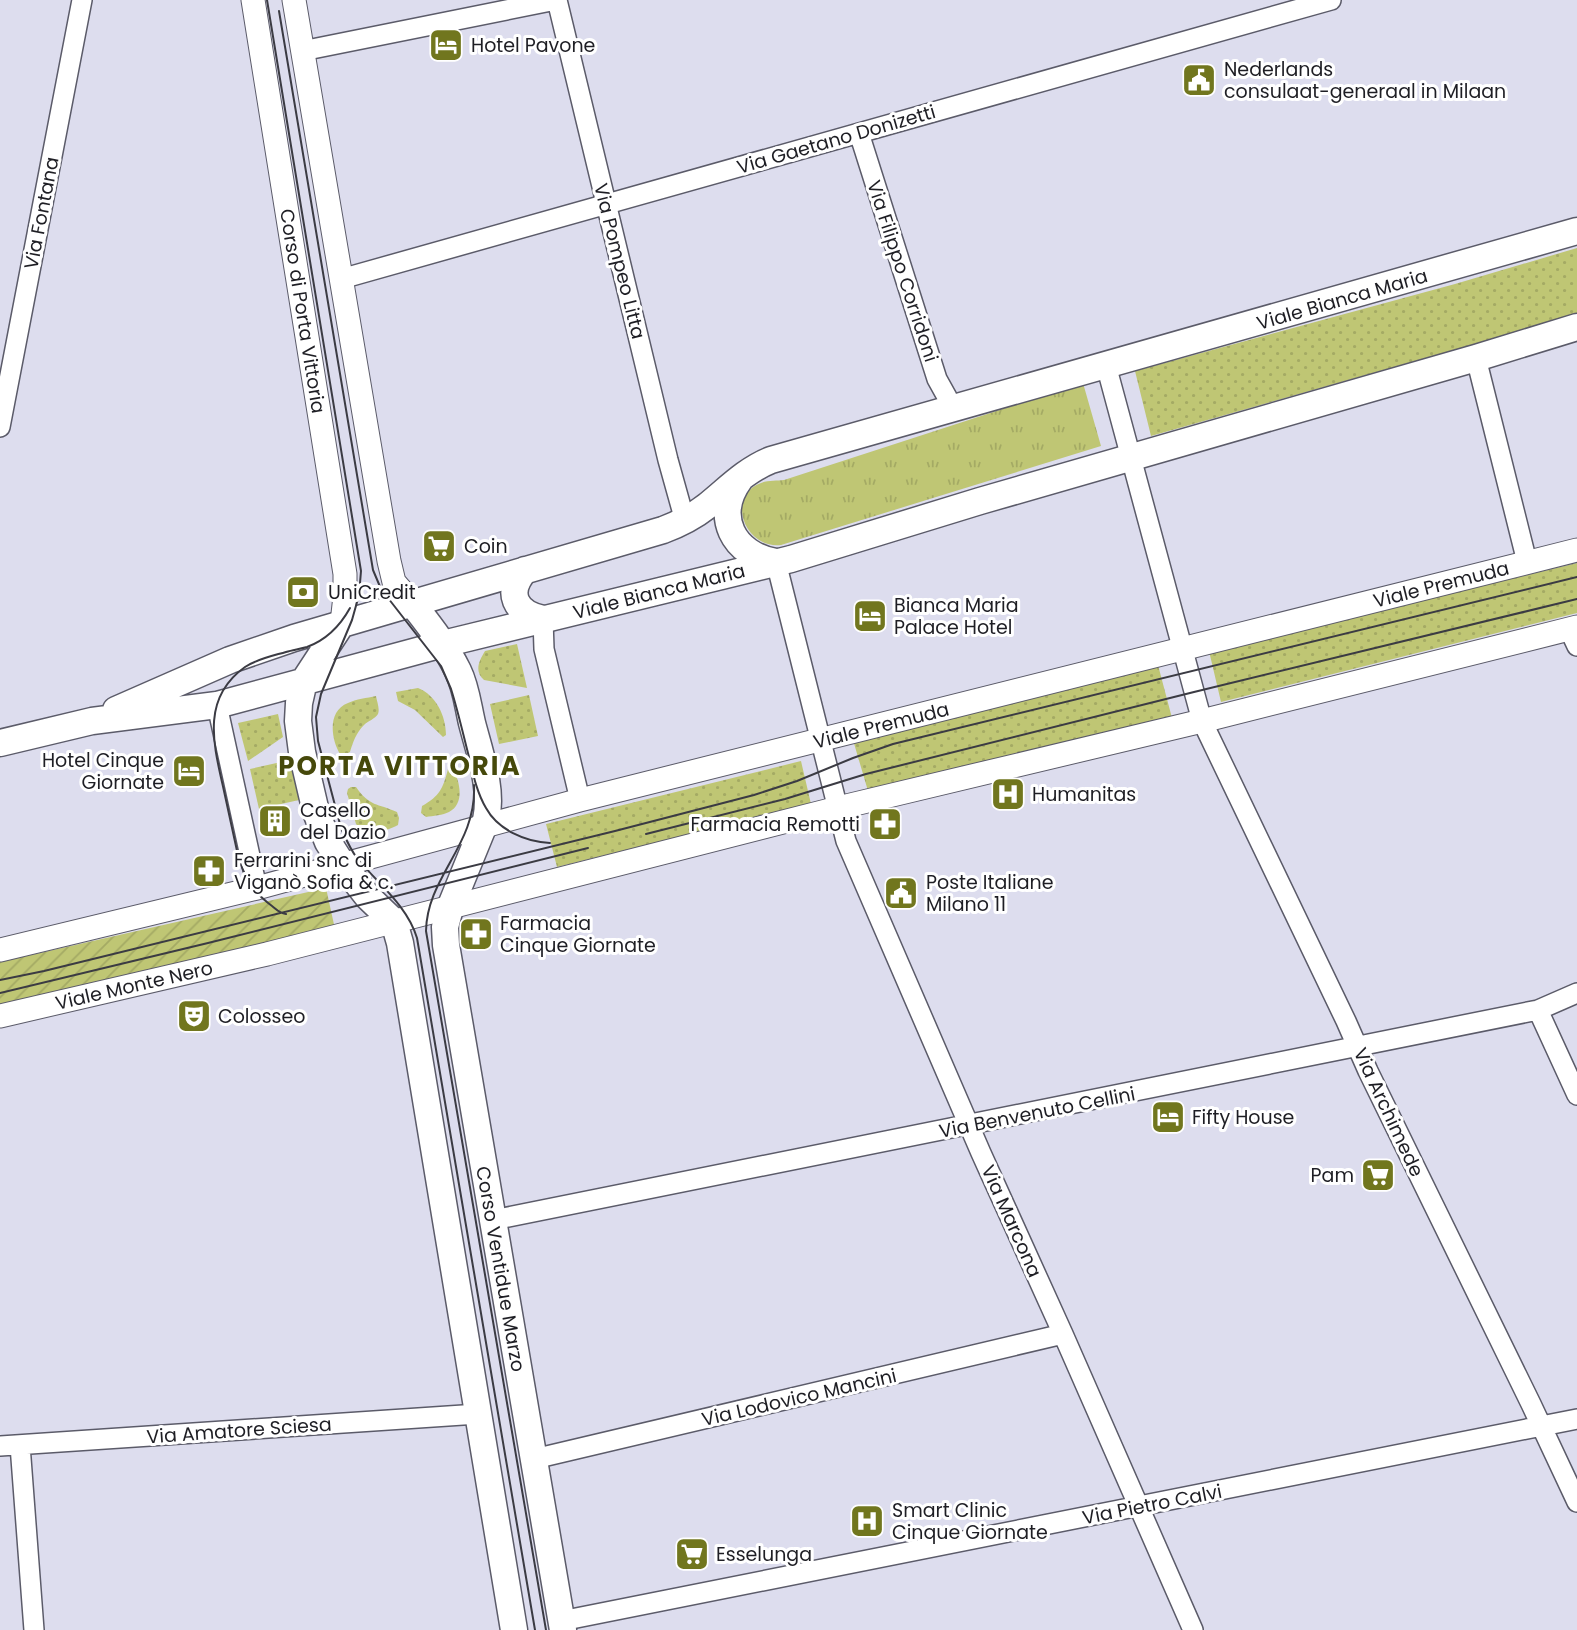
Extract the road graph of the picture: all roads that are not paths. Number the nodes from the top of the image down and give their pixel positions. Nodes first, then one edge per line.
1 (82, 0) edge
2 (253, 0) edge
3 (294, 0) edge
4 (556, 0) edge
5 (1331, 0) edge
6 (302, 51) junction
7 (859, 134) junction
8 (606, 204) junction
9 (1577, 231) edge
10 (341, 279) junction
11 (1577, 327) edge
12 (1476, 358) junction
13 (1106, 365) junction
14 (950, 408) junction
15 (0, 427) edge
16 (1131, 457) junction
17 (741, 478) junction
18 (685, 521) junction
19 (1577, 550) edge
20 (776, 562) junction
21 (1527, 562) junction
22 (525, 570) junction
23 (412, 603) junction
24 (543, 620) junction
25 (342, 623) junction
26 (1574, 634) edge
27 (443, 644) junction
28 (1182, 649) junction
29 (304, 681) junction
30 (174, 683) junction
31 (217, 705) junction
32 (92, 721) junction
33 (1202, 721) junction
34 (821, 740) junction
35 (0, 743) edge
36 (580, 800) junction
37 (838, 808) junction
38 (483, 827) junction
39 (342, 864) junction
40 (257, 888) junction
41 (450, 908) junction
42 (394, 922) junction
43 (0, 950) edge
44 (1577, 993) edge
45 (1538, 1010) junction
46 (0, 1016) edge
47 (1358, 1046) junction
48 (1577, 1095) edge
49 (969, 1126) junction
50 (493, 1220) junction
51 (1063, 1334) junction
52 (478, 1415) junction
53 (1577, 1419) edge
54 (1541, 1425) junction
55 (10, 1446) edge
56 (534, 1459) junction
57 (1577, 1502) edge
58 (1138, 1507) junction
59 (562, 1625) edge
60 (34, 1630) edge
61 (514, 1630) edge
62 (1193, 1630) edge

1 - 15 street, Via Fontana
2 - 25 street, Corso di Porta Vittoria
3 - 6 street
4 - 6 street
4 - 8 street, Via Pompeo Litta
5 - 7 street, Via Gaetano Donizetti
6 - 10 street
7 - 8 street, Via Gaetano Donizetti
7 - 14 street, Via Filippo Corridoni
8 - 10 street, Via Gaetano Donizetti
8 - 18 street, Via Pompeo Litta
9 - 13 main road, Viale Bianca Maria
10 - 23 street
11 - 12 main road, Viale Bianca Maria
12 - 16 main road, Viale Bianca Maria
12 - 21 street
13 - 14 main road, Viale Bianca Maria
13 - 16 street
14 - 17 main road, Viale Bianca Maria
16 - 20 main road, Viale Bianca Maria
16 - 28 street
17 - 18 main road, Viale Bianca Maria
17 - 20 main road, Viale Bianca Maria
18 - 22 main road, Viale Bianca Maria
19 - 21 street, Viale Premuda
20 - 24 main road, Viale Bianca Maria
20 - 34 street, Via Marcona
21 - 28 street, Viale Premuda
22 - 23 main road, Viale Bianca Maria
22 - 24 main road
23 - 25 main road, Viale Bianca Maria
23 - 27 main road
24 - 27 main road, Viale Bianca Maria
24 - 36 street
25 - 29 main road
25 - 30 main road, Viale Bianca Maria
26 - 33 street
27 - 29 main road
27 - 38 main road
28 - 33 street
28 - 34 street, Viale Premuda
29 - 31 main road
29 - 39 main road
30 - 31 main road
30 - 32 main road, Viale Bianca Maria
31 - 32 main road
31 - 40 street
32 - 35 main road
33 - 37 street
33 - 47 street, Via Archimede
34 - 36 street, Viale Premuda
34 - 37 street, Via Marcona
36 - 38 street, Viale Premuda
37 - 41 street, Viale Monte Nero
37 - 49 street, Via Marcona
38 - 39 street
38 - 41 main road, Corso Ventidue Marzo
39 - 40 street
39 - 42 main road
40 - 43 street
41 - 42 street, Viale Monte Nero
41 - 50 main road, Corso Ventidue Marzo
42 - 46 street, Viale Monte Nero
42 - 52 main road
44 - 45 street, Via Benvenuto Cellini
45 - 47 street, Via Benvenuto Cellini
45 - 48 street
47 - 49 street, Via Benvenuto Cellini
47 - 54 street, Via Archimede
49 - 50 street, Via Benvenuto Cellini
49 - 51 street, Via Marcona
50 - 56 main road, Corso Ventidue Marzo
51 - 56 street, Via Lodovico Mancini
51 - 58 street, Via Marcona
52 - 55 street, Via Amatore Sciesa
52 - 61 main road
53 - 54 street, Via Pietro Calvi
54 - 57 street, Via Archimede
54 - 58 street, Via Pietro Calvi
55 - 60 street
56 - 59 main road, Corso Ventidue Marzo
58 - 59 street, Via Pietro Calvi
58 - 62 street, Via Marcona

